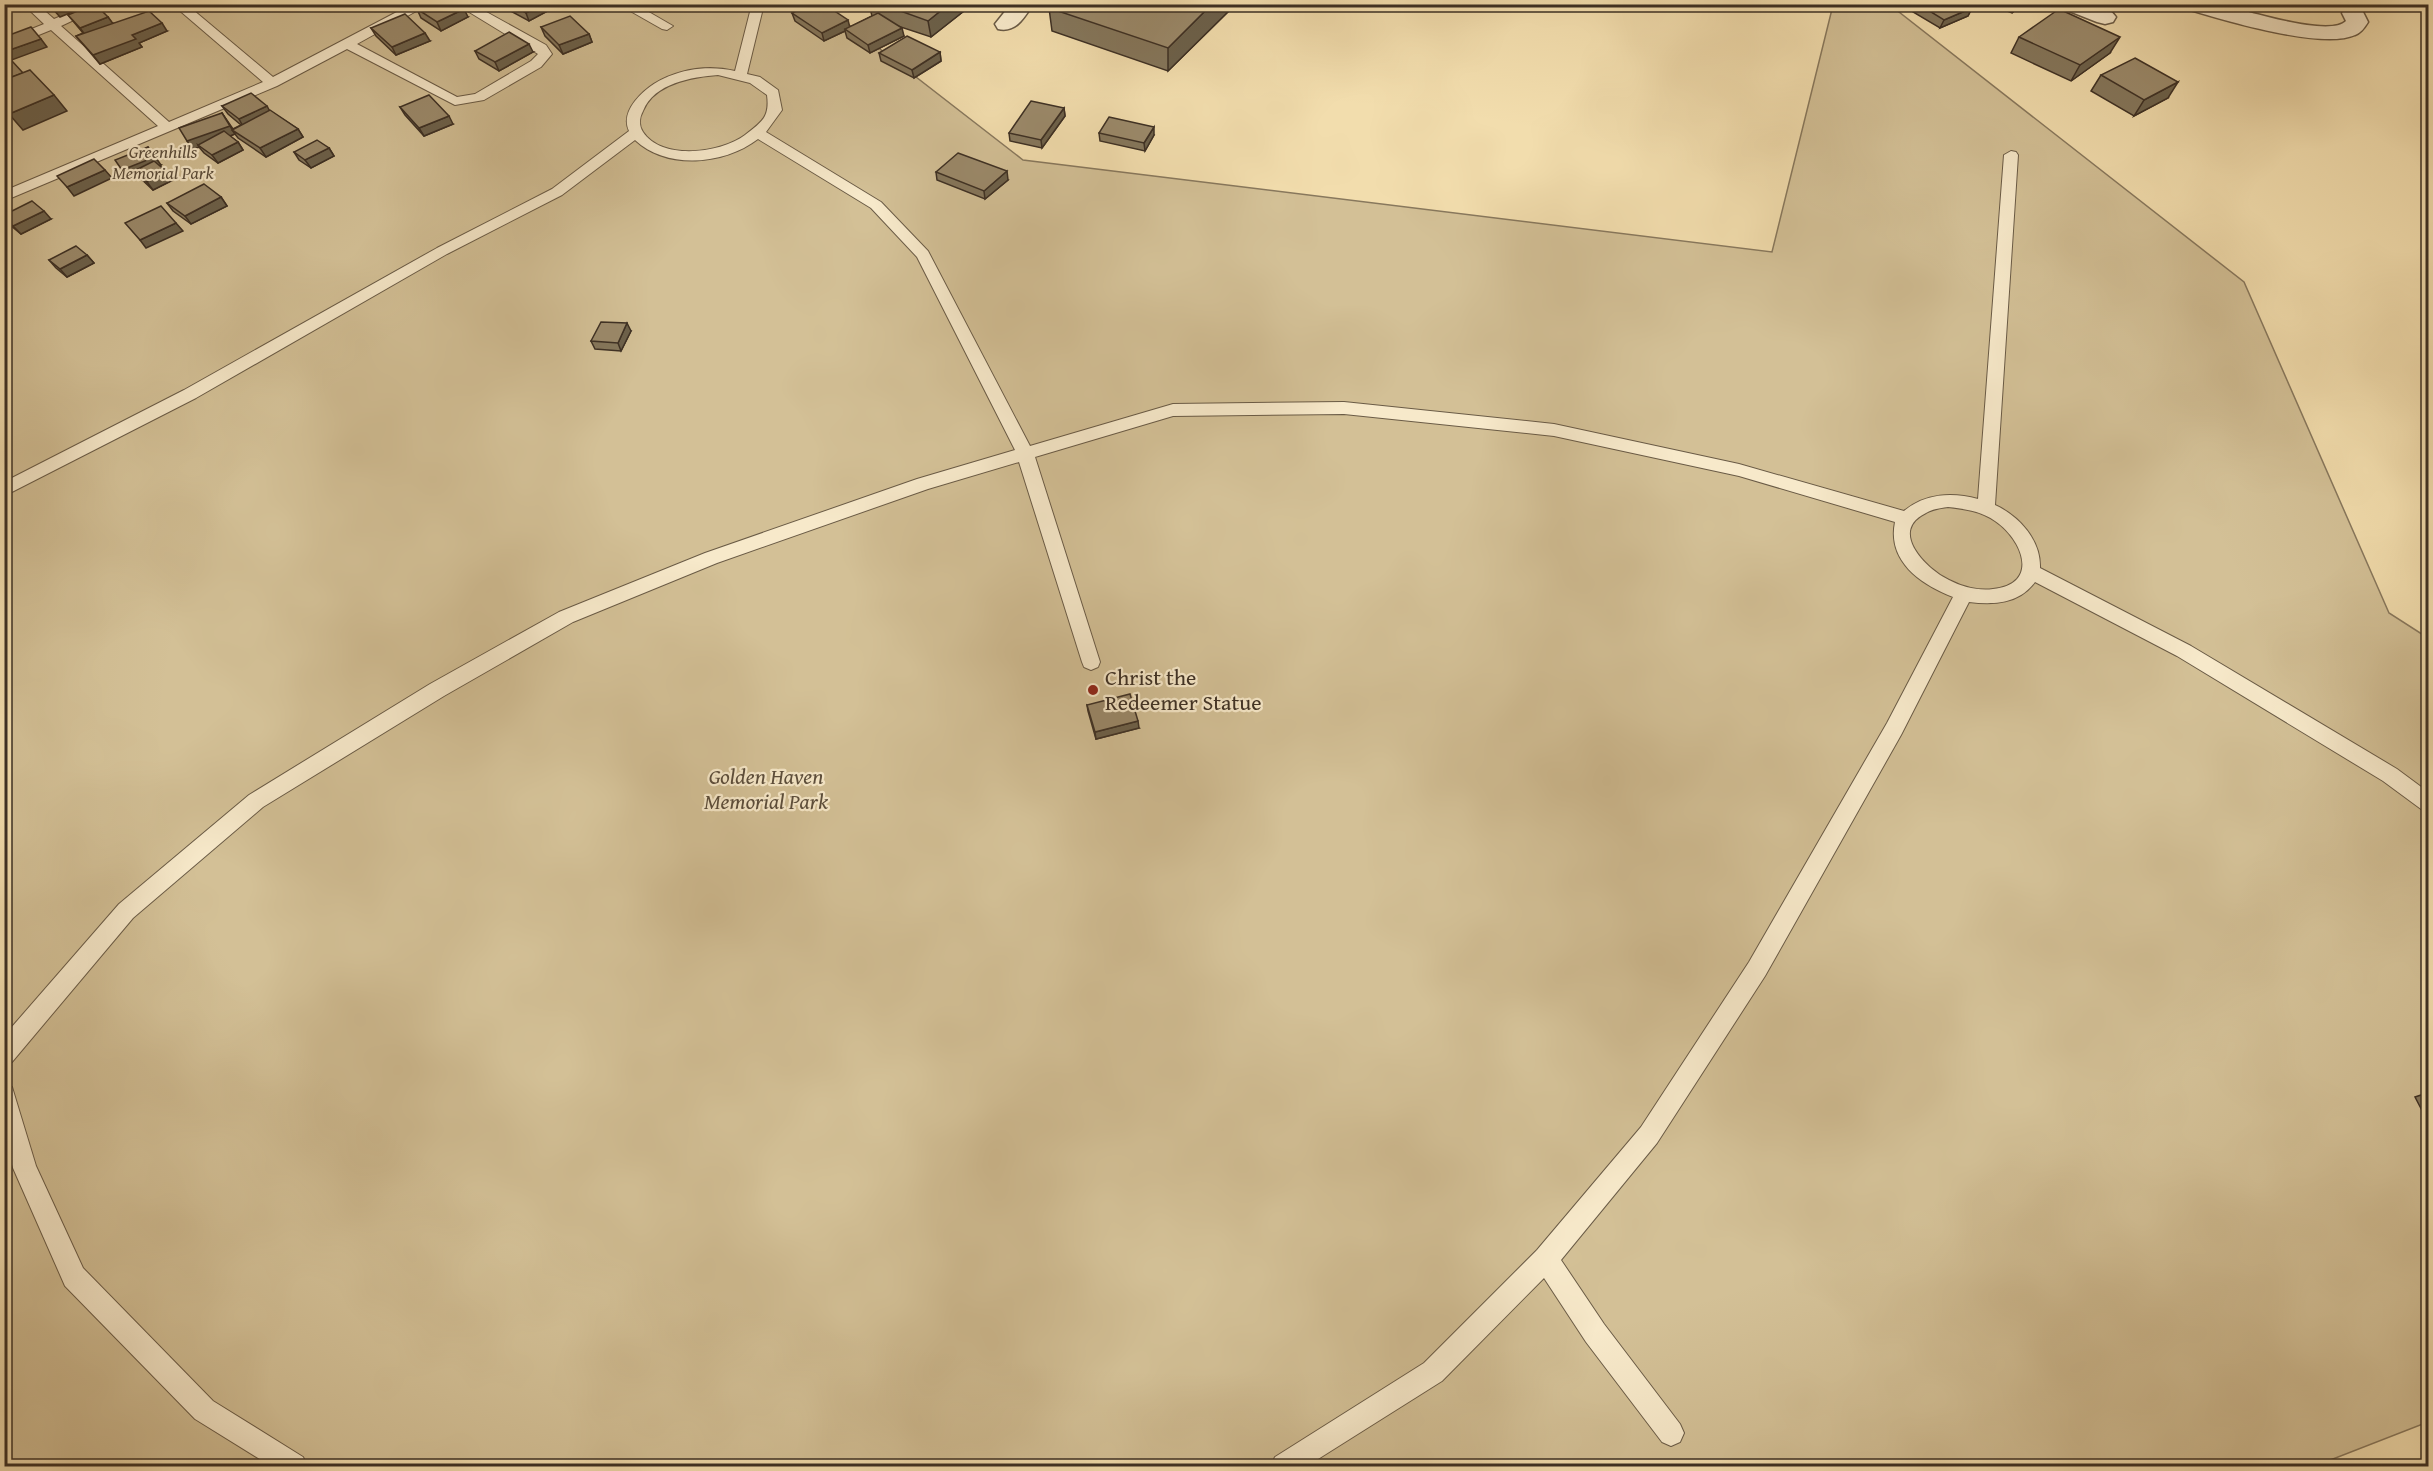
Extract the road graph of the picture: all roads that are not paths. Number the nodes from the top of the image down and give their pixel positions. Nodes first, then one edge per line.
1 (29, 4) edge
2 (102, 4) edge
3 (178, 4) edge
4 (423, 4) edge
5 (462, 4) edge
6 (624, 4) edge
7 (758, 4) edge
8 (1023, 4) edge
9 (2072, 4) edge
10 (2195, 4) edge
11 (2353, 13) dead end
12 (2104, 17) dead end
13 (1006, 24) dead end
14 (55, 26) junction
15 (667, 26) dead end
16 (348, 44) junction
17 (4, 45) edge
18 (741, 74) junction
19 (272, 84) junction
20 (168, 128) junction
21 (634, 134) junction
22 (759, 134) junction
23 (2011, 154) dead end
24 (4, 197) edge
25 (1025, 453) junction
26 (4, 490) edge
27 (1986, 508) junction
28 (1906, 518) junction
29 (2032, 572) junction
30 (1963, 595) junction
31 (1091, 662) dead end
32 (2428, 803) edge
33 (4, 1054) edge
34 (4, 1095) edge
35 (1546, 1259) junction
36 (1671, 1433) dead end
37 (294, 1467) edge
38 (1284, 1467) edge

1 - 14 lane
2 - 14 lane
3 - 19 lane
4 - 16 lane
5 - 16 lane
6 - 15 lane
7 - 18 lane
8 - 13 street
9 - 12 street
10 - 11 street
14 - 17 lane
14 - 20 lane
16 - 19 lane
18 - 21 lane
18 - 22 lane
19 - 20 lane
20 - 24 lane
21 - 22 lane
21 - 26 lane
22 - 25 lane
23 - 27 lane
25 - 28 lane
25 - 31 lane
25 - 33 lane
27 - 28 lane
27 - 29 lane
28 - 30 lane
29 - 30 lane
29 - 32 lane
30 - 35 lane
34 - 37 lane
35 - 36 lane
35 - 38 lane

